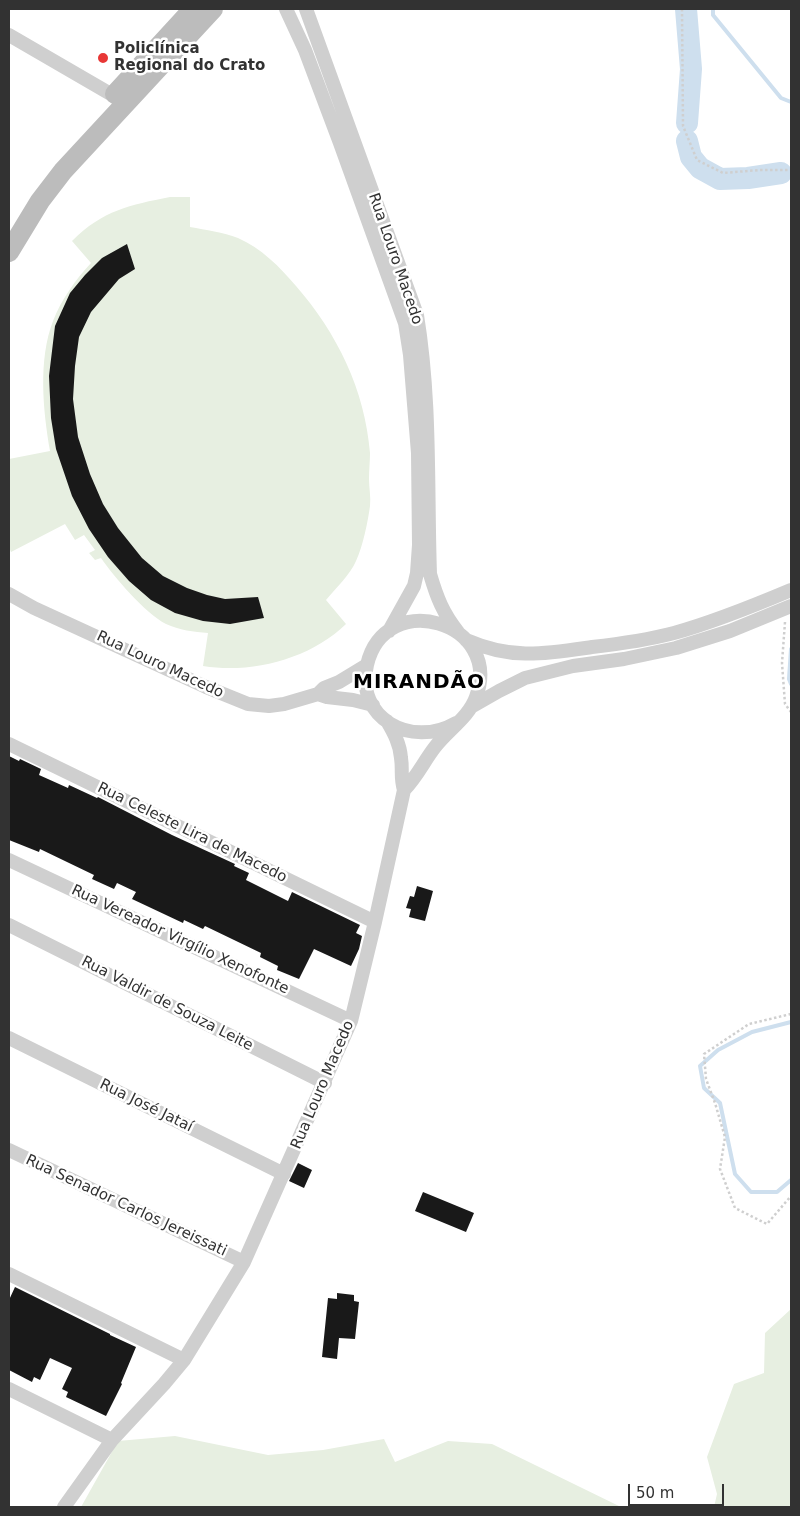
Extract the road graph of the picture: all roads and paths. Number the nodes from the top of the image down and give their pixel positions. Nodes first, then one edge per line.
1 (193, 9) edge
2 (213, 9) edge
3 (286, 9) edge
4 (306, 9) edge
5 (682, 9) edge
6 (9, 35) edge
7 (120, 99) junction
8 (791, 170) edge
9 (9, 225) edge
10 (9, 252) edge
11 (791, 590) edge
12 (9, 594) edge
13 (789, 607) edge
14 (390, 631) junction
15 (462, 636) junction
16 (367, 665) junction
17 (318, 694) junction
18 (374, 706) junction
19 (470, 708) junction
20 (791, 712) edge
21 (387, 721) junction
22 (456, 723) junction
23 (9, 744) edge
24 (404, 790) junction
25 (9, 860) edge
26 (375, 922) junction
27 (9, 924) edge
28 (791, 1014) edge
29 (351, 1021) junction
30 (9, 1038) edge
31 (325, 1083) junction
32 (9, 1150) edge
33 (284, 1174) junction
34 (791, 1196) edge
35 (244, 1262) junction
36 (9, 1274) edge
37 (184, 1360) junction
38 (9, 1389) edge
39 (112, 1440) junction
40 (64, 1507) edge

1 - 7 street
2 - 7 street
3 - 14 street, Rua Louro Macedo
4 - 15 street, Rua Louro Macedo
5 - 8 path
6 - 7 street
7 - 9 street
7 - 10 street
11 - 15 street
12 - 17 street, Rua Louro Macedo
13 - 19 street
13 - 20 path
14 - 15 street
14 - 16 street
15 - 19 street
16 - 17 street, Rua Louro Macedo
16 - 18 street
17 - 18 street, Rua Louro Macedo
18 - 21 street
19 - 22 street
21 - 22 street
21 - 24 street, Rua Louro Macedo
22 - 24 street, Rua Louro Macedo
23 - 26 street, Rua Celeste Lira de Macedo
24 - 26 street, Rua Louro Macedo
25 - 29 street, Rua Vereador Virgílio Xenofonte
26 - 29 street, Rua Louro Macedo
27 - 31 street, Rua Valdir de Souza Leite
28 - 34 path
29 - 31 street, Rua Louro Macedo
30 - 33 street, Rua José Jataí
31 - 33 street, Rua Louro Macedo
32 - 35 street, Rua Senador Carlos Jereissati
33 - 35 street, Rua Louro Macedo
35 - 37 street, Rua Louro Macedo
36 - 37 street
37 - 39 street, Rua Louro Macedo
38 - 39 street
39 - 40 street, Rua Louro Macedo

